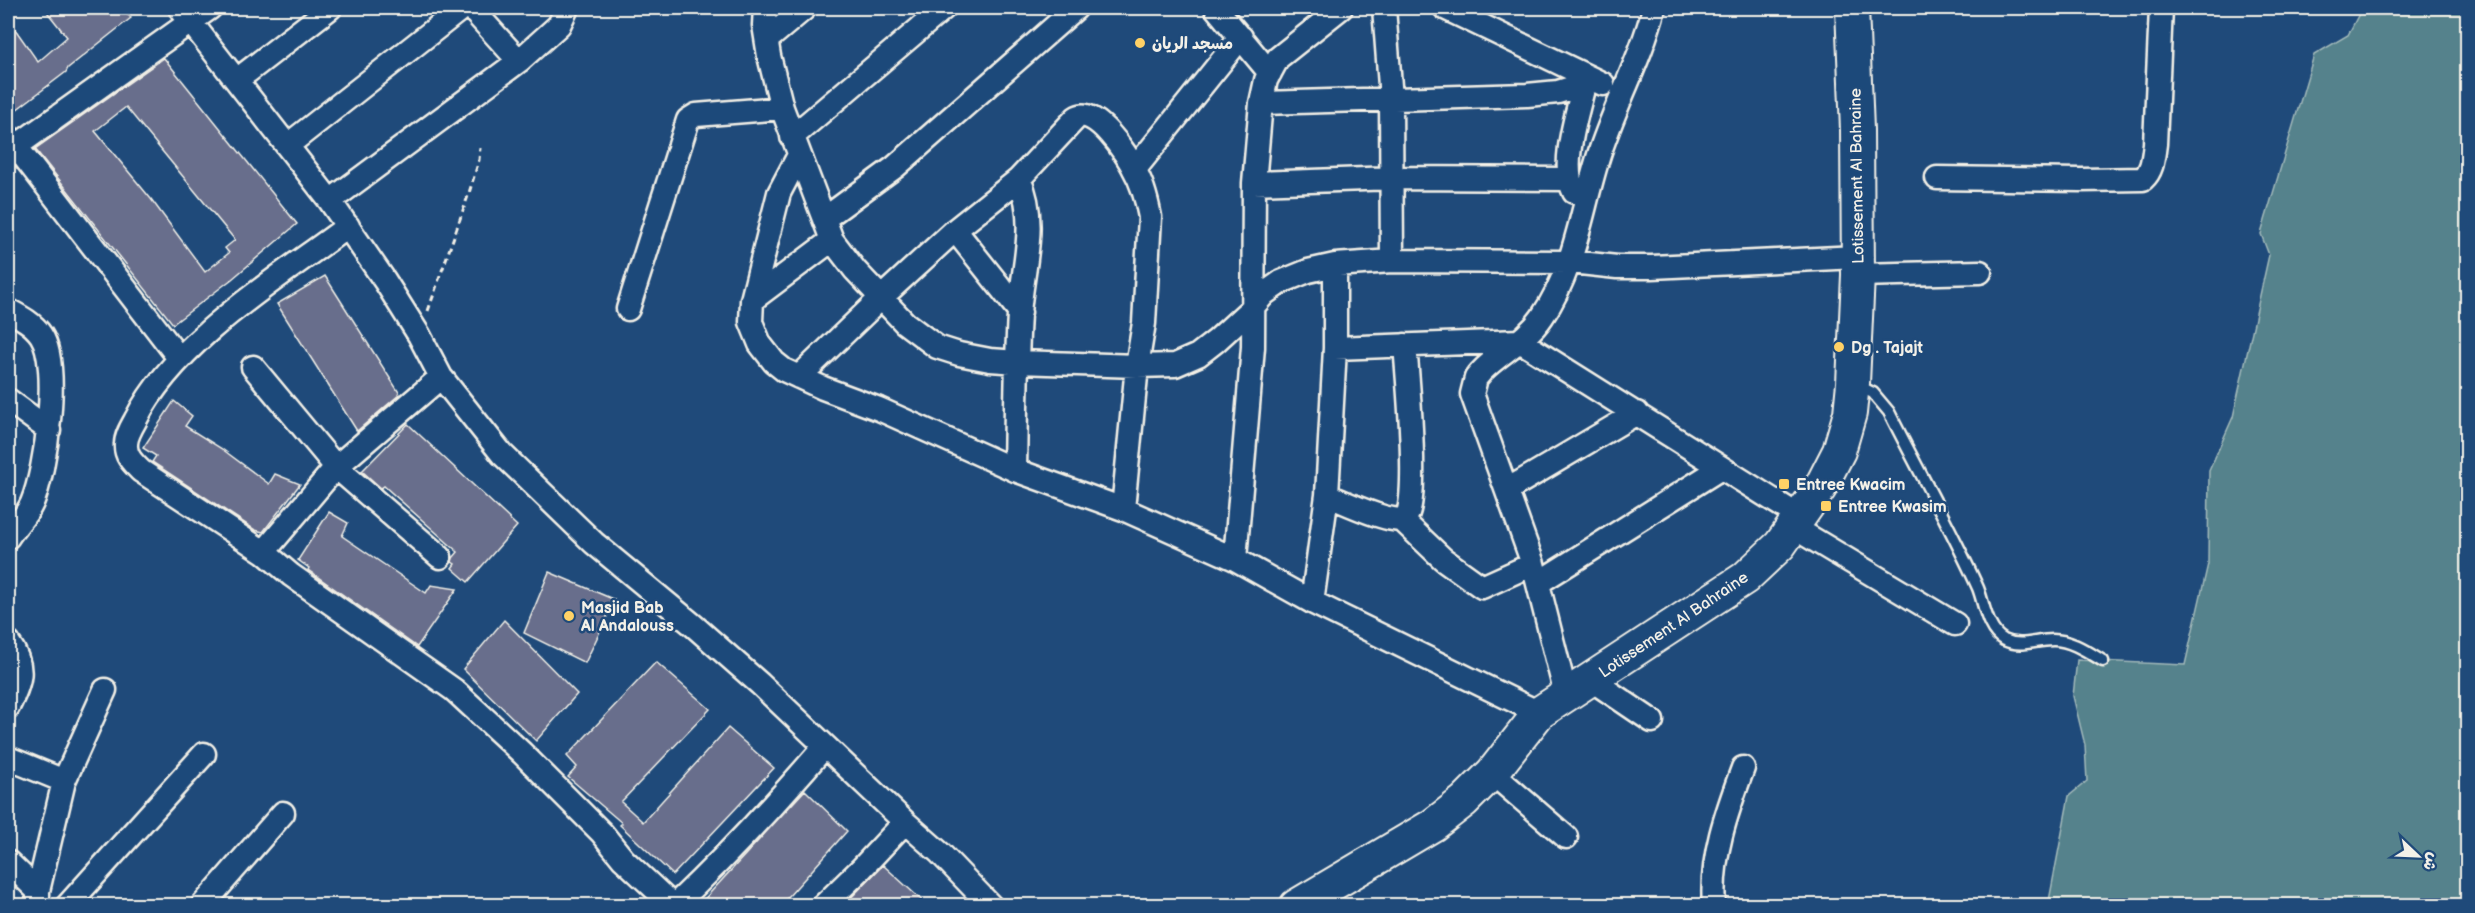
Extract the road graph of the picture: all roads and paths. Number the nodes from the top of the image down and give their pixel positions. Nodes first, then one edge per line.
1 (210, 8) edge
2 (330, 8) edge
3 (462, 8) edge
4 (471, 8) edge
5 (567, 8) edge
6 (765, 8) edge
7 (805, 8) edge
8 (944, 8) edge
9 (1076, 8) edge
10 (1216, 8) edge
11 (1384, 8) edge
12 (1445, 8) edge
13 (1654, 8) edge
14 (1852, 8) edge
15 (2161, 8) edge
16 (1327, 12) edge
17 (185, 14) edge
18 (1241, 37) junction
19 (768, 39) junction
20 (519, 61) junction
21 (1270, 73) junction
22 (237, 80) junction
23 (1589, 83) junction
24 (1622, 91) junction
25 (1391, 99) junction
26 (1261, 103) junction
27 (782, 108) junction
28 (10, 144) edge
29 (288, 145) junction
30 (796, 146) junction
31 (480, 148) dead end
32 (1135, 169) junction
33 (1393, 178) junction
34 (1937, 178) dead end
35 (1019, 179) junction
36 (1569, 179) junction
37 (1254, 183) junction
38 (330, 201) junction
39 (1586, 203) junction
40 (348, 226) junction
41 (828, 230) junction
42 (955, 230) junction
43 (1392, 261) junction
44 (1571, 262) junction
45 (1335, 265) junction
46 (1858, 266) junction
47 (1980, 272) dead end
48 (882, 297) junction
49 (752, 300) junction
50 (1252, 308) junction
51 (628, 309) dead end
52 (8, 310) edge
53 (1020, 312) junction
54 (419, 335) junction
55 (1521, 341) junction
56 (1405, 345) junction
57 (1335, 348) junction
58 (179, 358) junction
59 (1018, 362) junction
60 (1137, 366) junction
61 (253, 367) dead end
62 (441, 377) junction
63 (799, 377) junction
64 (1853, 383) junction
65 (8, 400) edge
66 (1637, 413) junction
67 (49, 430) junction
68 (336, 467) junction
69 (1721, 468) junction
70 (1015, 470) junction
71 (1508, 490) junction
72 (1327, 495) junction
73 (1123, 509) junction
74 (1401, 519) junction
75 (1796, 522) junction
76 (8, 535) edge
77 (264, 552) junction
78 (440, 557) dead end
79 (1235, 560) junction
80 (1535, 573) junction
81 (1312, 602) junction
82 (1955, 624) dead end
83 (8, 642) edge
84 (2103, 661) dead end
85 (1578, 687) junction
86 (105, 690) dead end
87 (8, 707) edge
88 (1539, 713) junction
89 (1652, 721) dead end
90 (825, 746) junction
91 (204, 754) dead end
92 (8, 758) edge
93 (1743, 768) dead end
94 (1492, 773) junction
95 (64, 781) junction
96 (284, 813) dead end
97 (905, 822) junction
98 (1566, 837) dead end
99 (8, 862) edge
100 (38, 898) edge
101 (67, 906) edge
102 (202, 906) edge
103 (667, 906) edge
104 (674, 906) edge
105 (823, 906) edge
106 (991, 906) edge
107 (1296, 906) edge
108 (1714, 906) edge

1 - 17 street
2 - 22 street
3 - 29 street
4 - 20 street
5 - 20 street
6 - 19 street
7 - 19 street
8 - 30 street
9 - 41 street
10 - 18 street
11 - 25 street
12 - 23 street
13 - 24 street
14 - 46 street, Lotissement Al Bahraine
15 - 34 street
16 - 21 street
17 - 22 street
17 - 28 street
18 - 21 street
18 - 32 street
19 - 27 street
20 - 38 street
21 - 26 street
22 - 29 street
23 - 24 street
23 - 25 street
23 - 36 street
24 - 39 street
25 - 26 street
25 - 33 street
26 - 37 street
27 - 30 street
27 - 51 street
28 - 58 street
29 - 38 street
30 - 41 street
30 - 49 street
31 - 54 path
32 - 35 street
32 - 60 street
33 - 36 street
33 - 37 street
33 - 43 street
35 - 42 street
35 - 53 street
36 - 39 street
37 - 50 street
38 - 40 street
39 - 44 street
40 - 54 street
40 - 58 street
41 - 48 street
41 - 49 street
42 - 48 street
42 - 53 street
43 - 44 street
43 - 45 street
44 - 46 street
44 - 55 street
45 - 50 street
45 - 57 street
46 - 47 street
46 - 64 street, Lotissement Al Bahraine
48 - 59 street
48 - 63 street
49 - 63 street
50 - 60 street
50 - 79 street
52 - 67 street
53 - 59 street
54 - 62 street
55 - 56 street
55 - 66 street
55 - 71 street
56 - 57 street
56 - 74 street
57 - 72 street
58 - 77 street
59 - 60 street
59 - 70 street
60 - 73 street
61 - 68 street
62 - 68 street
62 - 90 street
63 - 70 street
64 - 75 street, Lotissement Al Bahraine
64 - 84 lane
65 - 67 street
66 - 69 street
66 - 71 street
67 - 76 street
68 - 77 street
68 - 78 street
69 - 75 street
69 - 80 street
70 - 73 street
71 - 80 street
72 - 74 street
72 - 81 street
73 - 79 street
74 - 80 street
75 - 82 street
75 - 85 street, Lotissement Al Bahraine
77 - 103 street
79 - 81 street
80 - 85 street
81 - 88 street
83 - 87 street
85 - 88 street, Lotissement Al Bahraine
85 - 89 street
86 - 95 street
88 - 94 street, Lotissement Al Bahraine
90 - 97 street
90 - 104 street
91 - 101 street
92 - 95 street
93 - 108 street
94 - 98 street
94 - 107 street, Lotissement Al Bahraine
95 - 100 street
96 - 102 street
97 - 105 street
97 - 106 street
99 - 100 street

